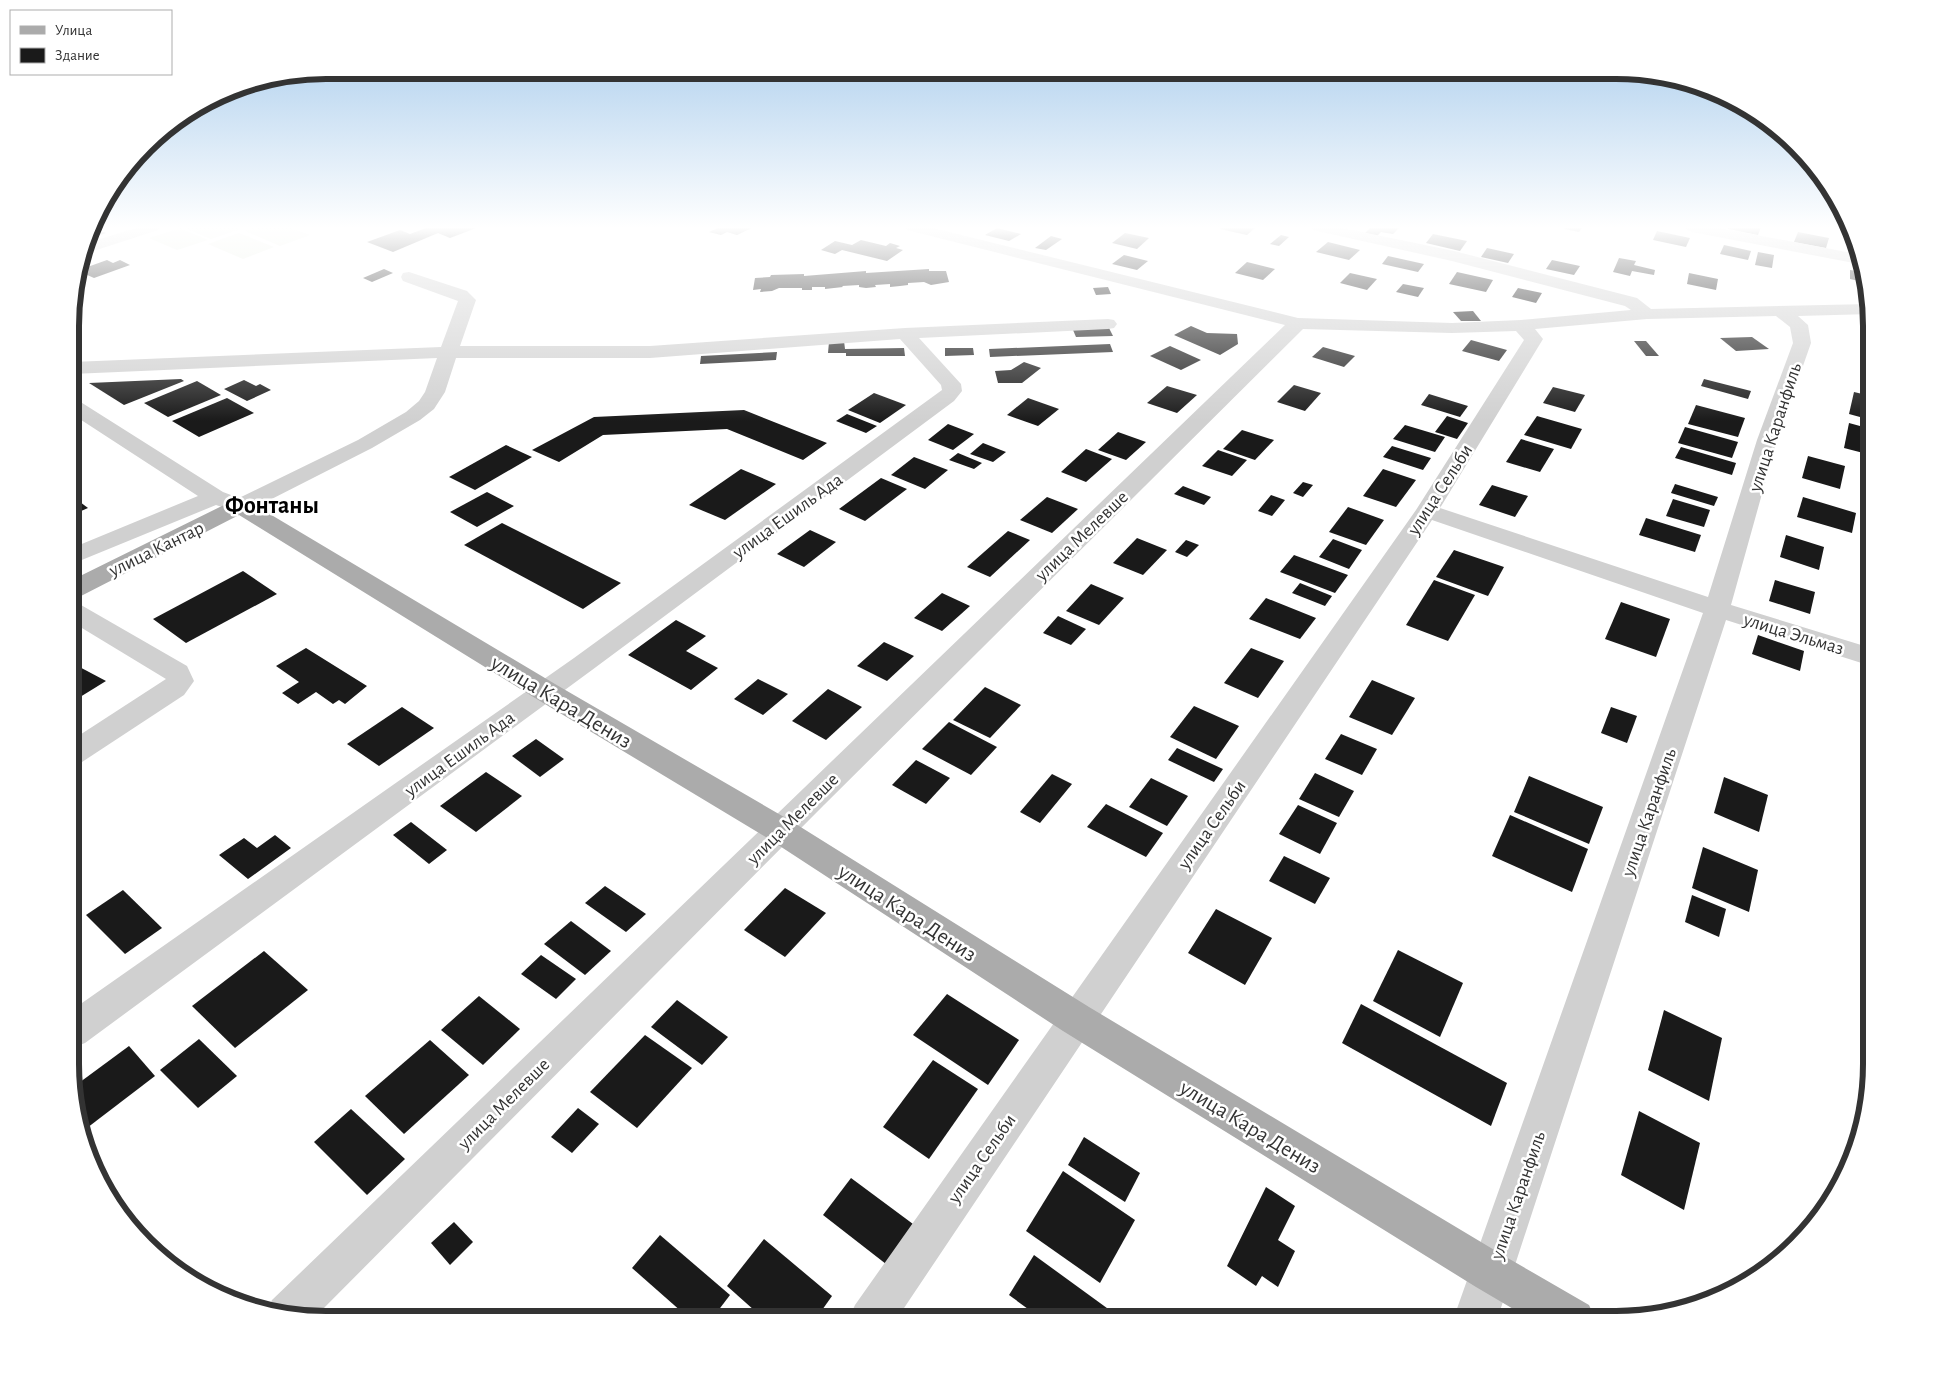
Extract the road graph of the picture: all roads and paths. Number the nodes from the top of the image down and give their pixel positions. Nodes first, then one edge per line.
1 (452, 292) edge
2 (1173, 292) edge
3 (1592, 292) edge
4 (1863, 309) edge
5 (1780, 311) junction
6 (1647, 314) junction
7 (1298, 323) junction
8 (1108, 324) dead end
9 (1521, 325) junction
10 (904, 334) junction
11 (449, 352) junction
12 (79, 368) edge
13 (79, 408) edge
14 (228, 501) junction
15 (1427, 511) junction
16 (79, 554) edge
17 (79, 586) edge
18 (1717, 609) junction
19 (79, 621) edge
20 (1863, 654) edge
21 (545, 691) junction
22 (79, 749) edge
23 (780, 830) junction
24 (1076, 1020) junction
25 (79, 1026) edge
26 (1491, 1272) junction
27 (294, 1309) edge
28 (876, 1311) edge
29 (1478, 1311) edge
30 (1558, 1311) edge

1 - 11 street
2 - 7 street
3 - 6 street
4 - 5 street
5 - 6 street
5 - 18 street, улица Каранфиль
6 - 9 street
7 - 9 street
7 - 23 street, улица Мелевше
8 - 10 street
9 - 15 street, улица Сельби
10 - 11 street
10 - 21 street, улица Ешиль Ада
11 - 12 street
11 - 14 street
13 - 14 street
14 - 16 street
14 - 17 main road, улица Кантар
14 - 21 main road, улица Кара Дениз
15 - 18 street, улица Эльмаз
15 - 24 street, улица Сельби
18 - 20 street, улица Эльмаз
18 - 26 street, улица Каранфиль
19 - 22 street
21 - 23 main road, улица Кара Дениз
21 - 25 street, улица Ешиль Ада
23 - 24 main road, улица Кара Дениз
23 - 27 street, улица Мелевше
24 - 26 main road, улица Кара Дениз
24 - 28 street, улица Сельби
26 - 29 street, улица Каранфиль
26 - 30 main road, улица Кара Дениз

